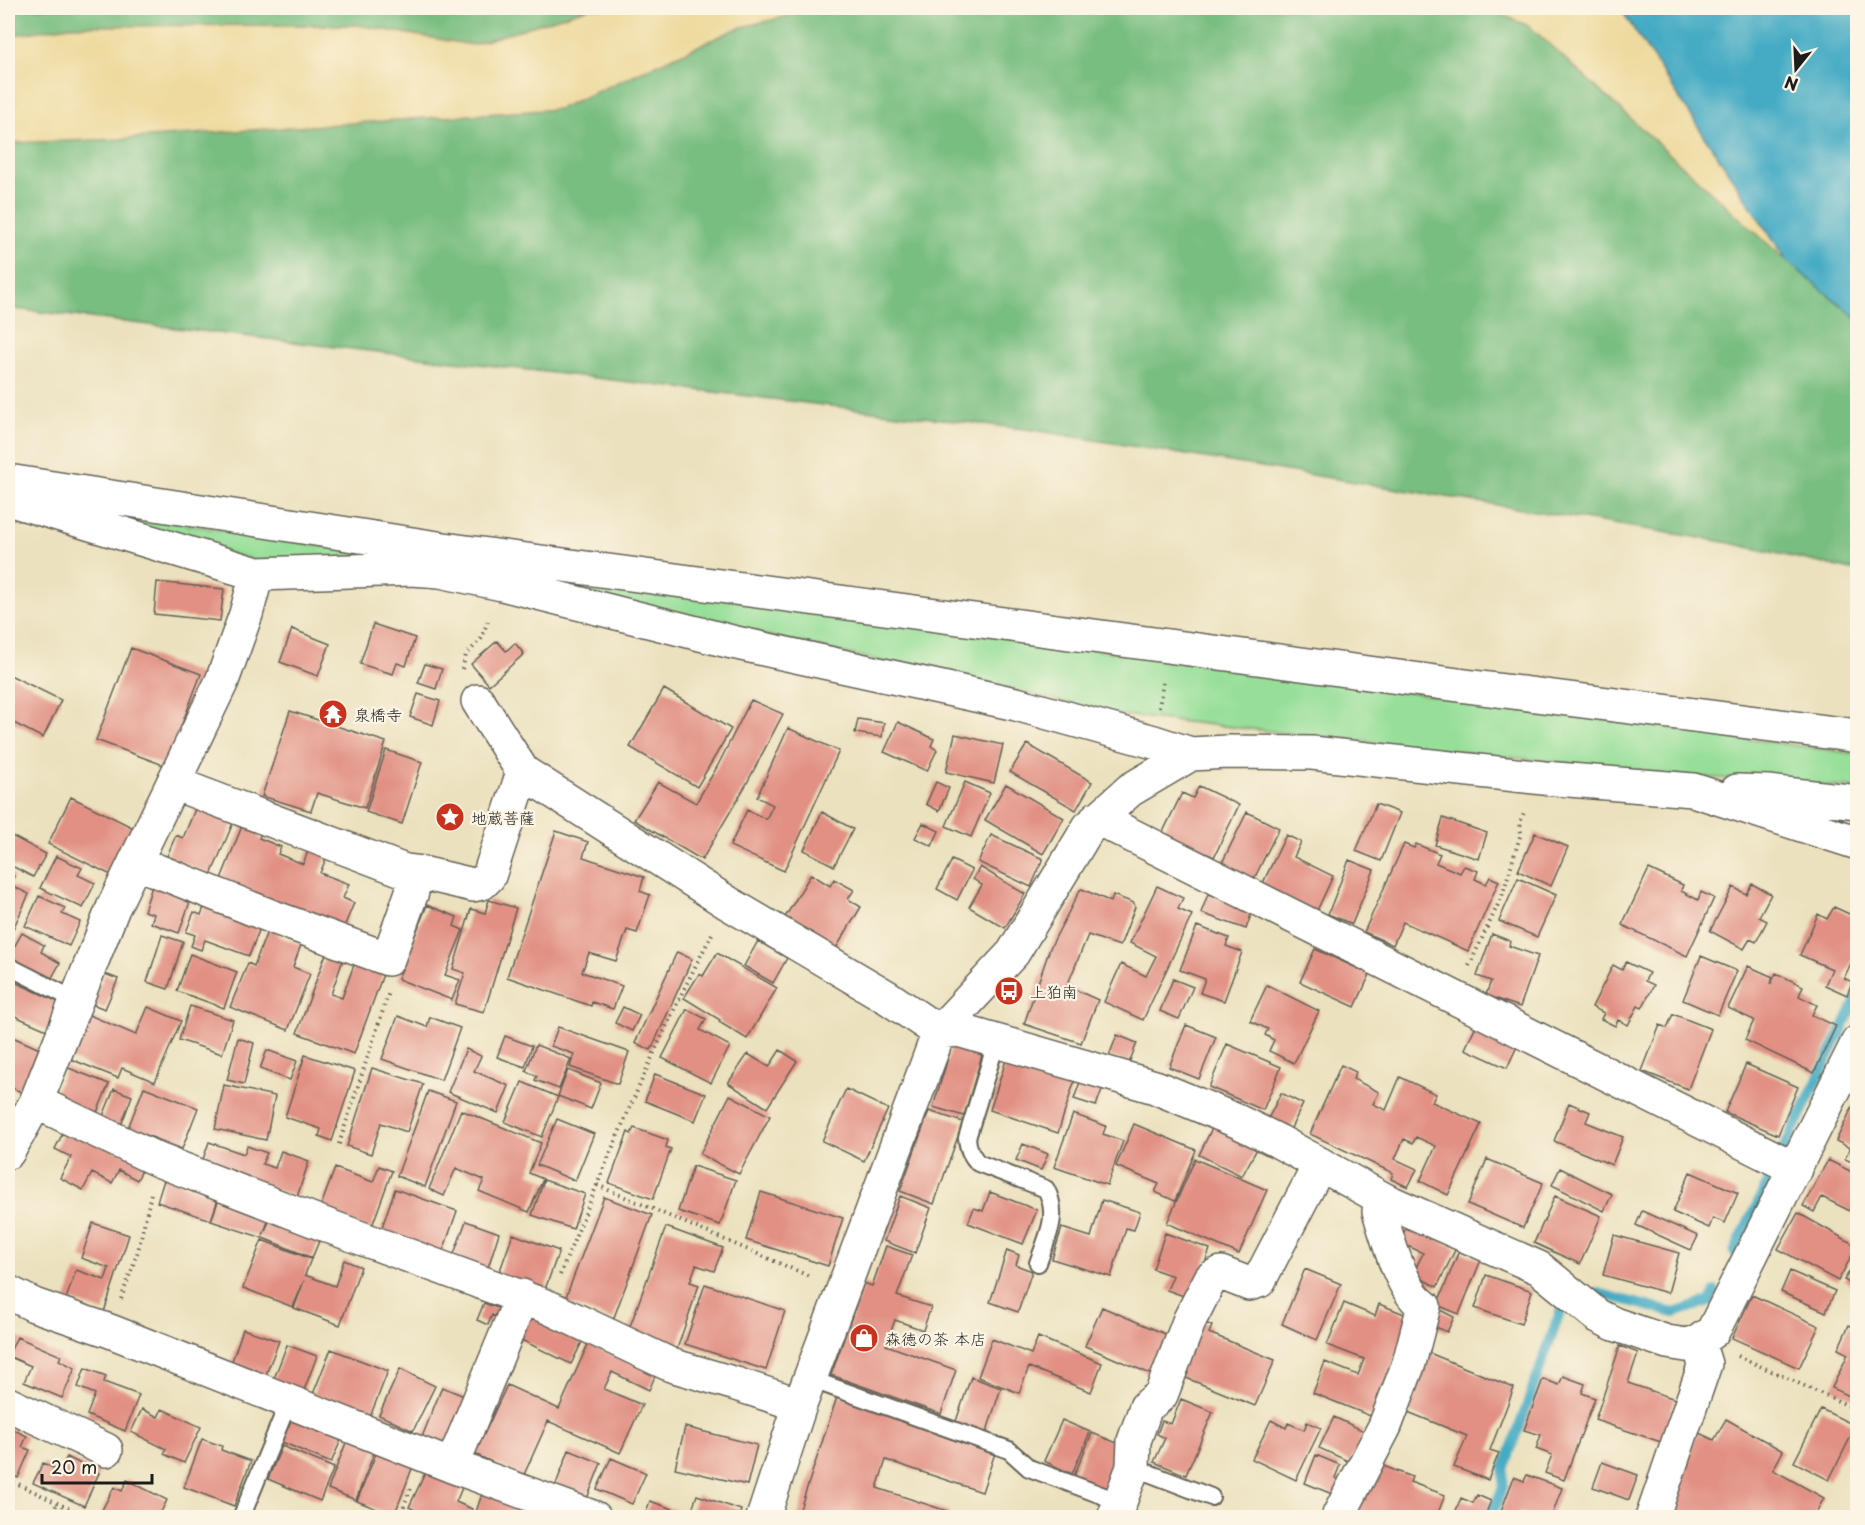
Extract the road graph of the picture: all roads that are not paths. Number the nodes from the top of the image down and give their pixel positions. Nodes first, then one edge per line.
1 (8, 481) edge
2 (8, 499) edge
3 (442, 560) junction
4 (257, 574) junction
5 (478, 701) road end
6 (1857, 736) edge
7 (1191, 754) junction
8 (523, 772) junction
9 (173, 783) junction
10 (1693, 790) junction
11 (1857, 802) edge
12 (1098, 818) junction
13 (1857, 843) edge
14 (135, 862) junction
15 (414, 872) junction
16 (8, 966) edge
17 (77, 1002) junction
18 (939, 1032) junction
19 (997, 1040) junction
20 (1857, 1042) edge
21 (36, 1102) junction
22 (8, 1152) edge
23 (1784, 1163) junction
24 (1320, 1164) junction
25 (1385, 1200) junction
26 (1038, 1263) dead end
27 (8, 1292) edge
28 (535, 1302) junction
29 (1698, 1342) junction
30 (805, 1392) junction
31 (289, 1401) junction
32 (8, 1404) edge
33 (106, 1450) dead end
34 (452, 1466) junction
35 (1133, 1467) junction
36 (1211, 1497) dead end
37 (1118, 1510) edge
38 (1338, 1516) edge
39 (241, 1518) edge
40 (596, 1518) edge
41 (763, 1518) edge
42 (1652, 1518) edge

1 - 3 street
2 - 4 street
3 - 4 street
3 - 6 street
3 - 7 street
4 - 9 street
5 - 8 street
7 - 10 street
7 - 12 street
8 - 15 street
8 - 18 street
9 - 14 street
9 - 15 street
10 - 11 street
10 - 13 street
12 - 18 street
12 - 23 street
14 - 15 street
14 - 17 street
16 - 17 lane
17 - 21 street
18 - 19 street
18 - 30 street
19 - 24 street
19 - 26 lane
20 - 23 street
21 - 22 street
21 - 28 street
23 - 29 street
24 - 25 street
24 - 35 street
25 - 29 street
25 - 38 street
27 - 31 street
28 - 30 street
28 - 34 street
29 - 42 street
30 - 37 lane
30 - 41 street
31 - 34 street
31 - 39 lane
32 - 33 street
34 - 40 street
35 - 36 lane
35 - 37 street

